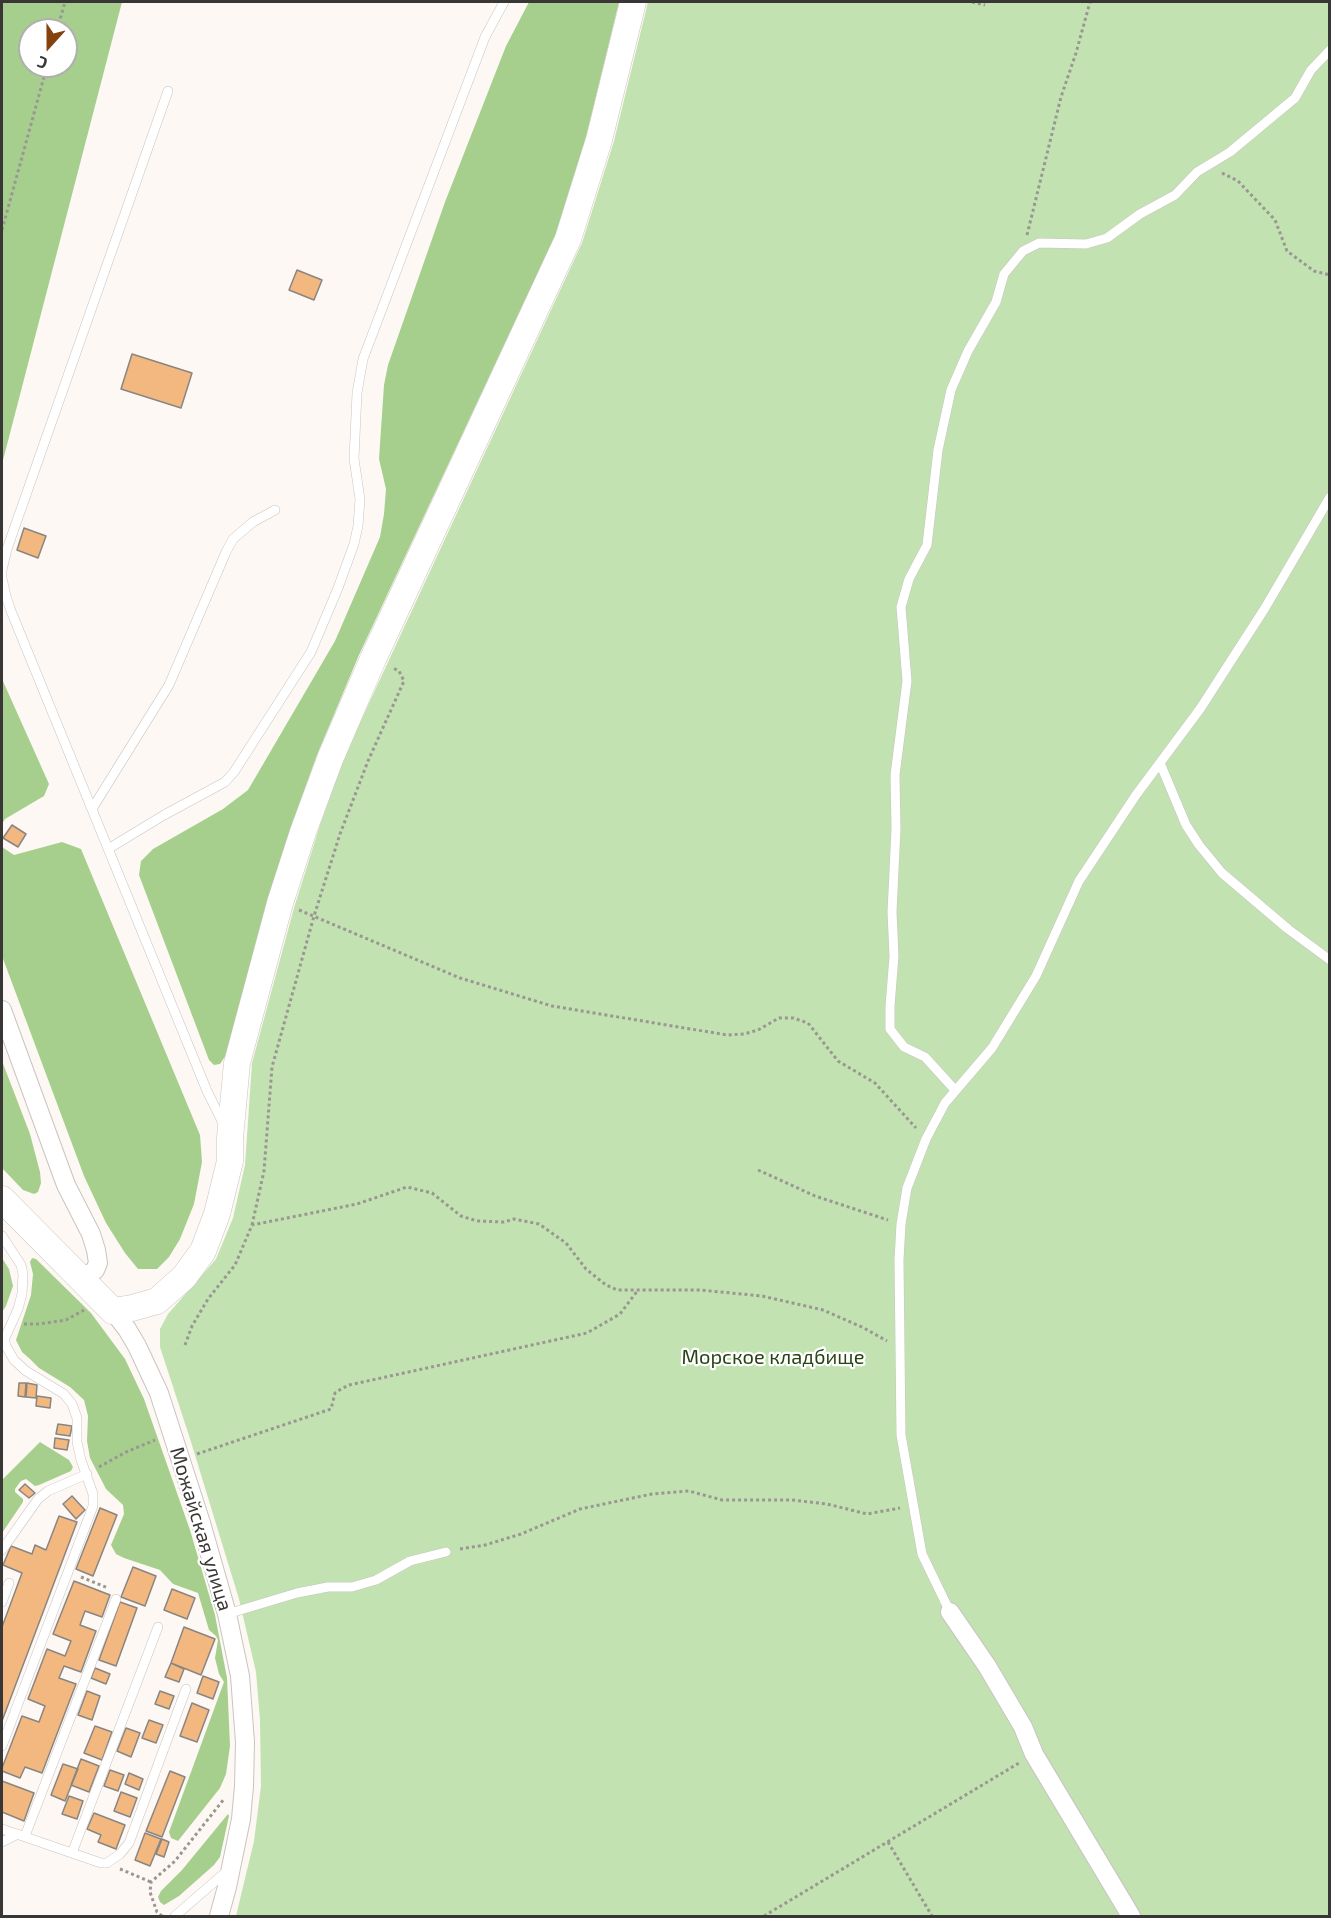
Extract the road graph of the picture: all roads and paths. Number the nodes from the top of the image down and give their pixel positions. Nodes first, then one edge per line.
1 (65, 2) edge
2 (504, 2) edge
3 (633, 2) edge
4 (972, 2) edge
5 (1090, 2) edge
6 (985, 5) dead end
7 (60, 18) edge
8 (1329, 50) edge
9 (44, 78) edge
10 (168, 91) dead end
11 (1207, 165) junction
12 (3, 221) edge
13 (2, 230) edge
14 (1023, 251) junction
15 (1329, 275) edge
16 (1329, 497) edge
17 (275, 510) dead end
18 (373, 659) junction
19 (1160, 763) junction
20 (92, 809) junction
21 (108, 849) junction
22 (280, 903) junction
23 (314, 916) junction
24 (1329, 960) edge
25 (2, 1010) edge
26 (955, 1090) junction
27 (230, 1138) junction
28 (926, 1139) junction
29 (758, 1170) dead end
30 (2, 1199) edge
31 (901, 1224) junction
32 (252, 1225) junction
33 (2, 1236) edge
34 (81, 1280) junction
35 (638, 1290) junction
36 (106, 1305) junction
37 (10, 1324) junction
38 (185, 1345) dead end
39 (899, 1348) junction
40 (172, 1432) junction
41 (182, 1460) junction
42 (87, 1474) junction
43 (914, 1505) junction
44 (2, 1550) edge
45 (446, 1552) joint
46 (68, 1572) junction
47 (9, 1583) dead end
48 (116, 1599) joint
49 (2, 1602) edge
50 (950, 1612) joint
51 (227, 1614) junction
52 (158, 1627) dead end
53 (186, 1689) dead end
54 (2, 1746) edge
55 (1034, 1754) junction
56 (244, 1774) junction
57 (2, 1829) edge
58 (21, 1835) junction
59 (2, 1842) edge
60 (888, 1842) junction
61 (72, 1853) junction
62 (231, 1868) junction
63 (121, 1869) dead end
64 (152, 1882) junction
65 (186, 1912) edge
66 (162, 1917) edge
67 (175, 1917) edge
68 (219, 1917) edge
69 (764, 1917) edge
70 (932, 1917) edge
71 (1131, 1917) edge

1 - 7 path
2 - 21 lane
3 - 18 main road
4 - 6 path
5 - 14 path
8 - 11 lane
9 - 12 path
10 - 20 lane
11 - 14 lane
11 - 15 path
12 - 13 path
14 - 26 lane
16 - 19 lane
17 - 20 lane
18 - 22 main road
18 - 23 path
19 - 24 lane
19 - 26 lane
20 - 21 lane
21 - 27 lane
22 - 23 path
22 - 27 main road
23 - 28 path
23 - 32 path
25 - 34 street
26 - 28 lane
27 - 36 main road
28 - 31 lane
29 - 31 path
30 - 34 main road, Можайская улица
31 - 39 lane
32 - 35 path
32 - 38 path
33 - 37 lane
34 - 36 main road, Можайская улица
35 - 39 path
35 - 41 path
36 - 37 path
36 - 40 street, Можайская улица
37 - 42 lane
39 - 43 lane
40 - 41 street, Можайская улица
40 - 42 path
41 - 51 street, Можайская улица
42 - 44 lane
42 - 46 lane
43 - 45 path
43 - 50 lane
45 - 51 lane
46 - 48 path
46 - 54 lane
47 - 49 lane
48 - 58 lane
50 - 55 street
51 - 56 street, Можайская улица
52 - 61 lane
53 - 61 lane
55 - 60 path
55 - 71 street
56 - 62 street, Можайская улица
56 - 64 path
57 - 58 lane
58 - 59 lane
58 - 61 lane
60 - 69 path
60 - 70 path
62 - 65 lane
62 - 68 street, Можайская улица
63 - 64 path
64 - 66 path
65 - 67 lane

